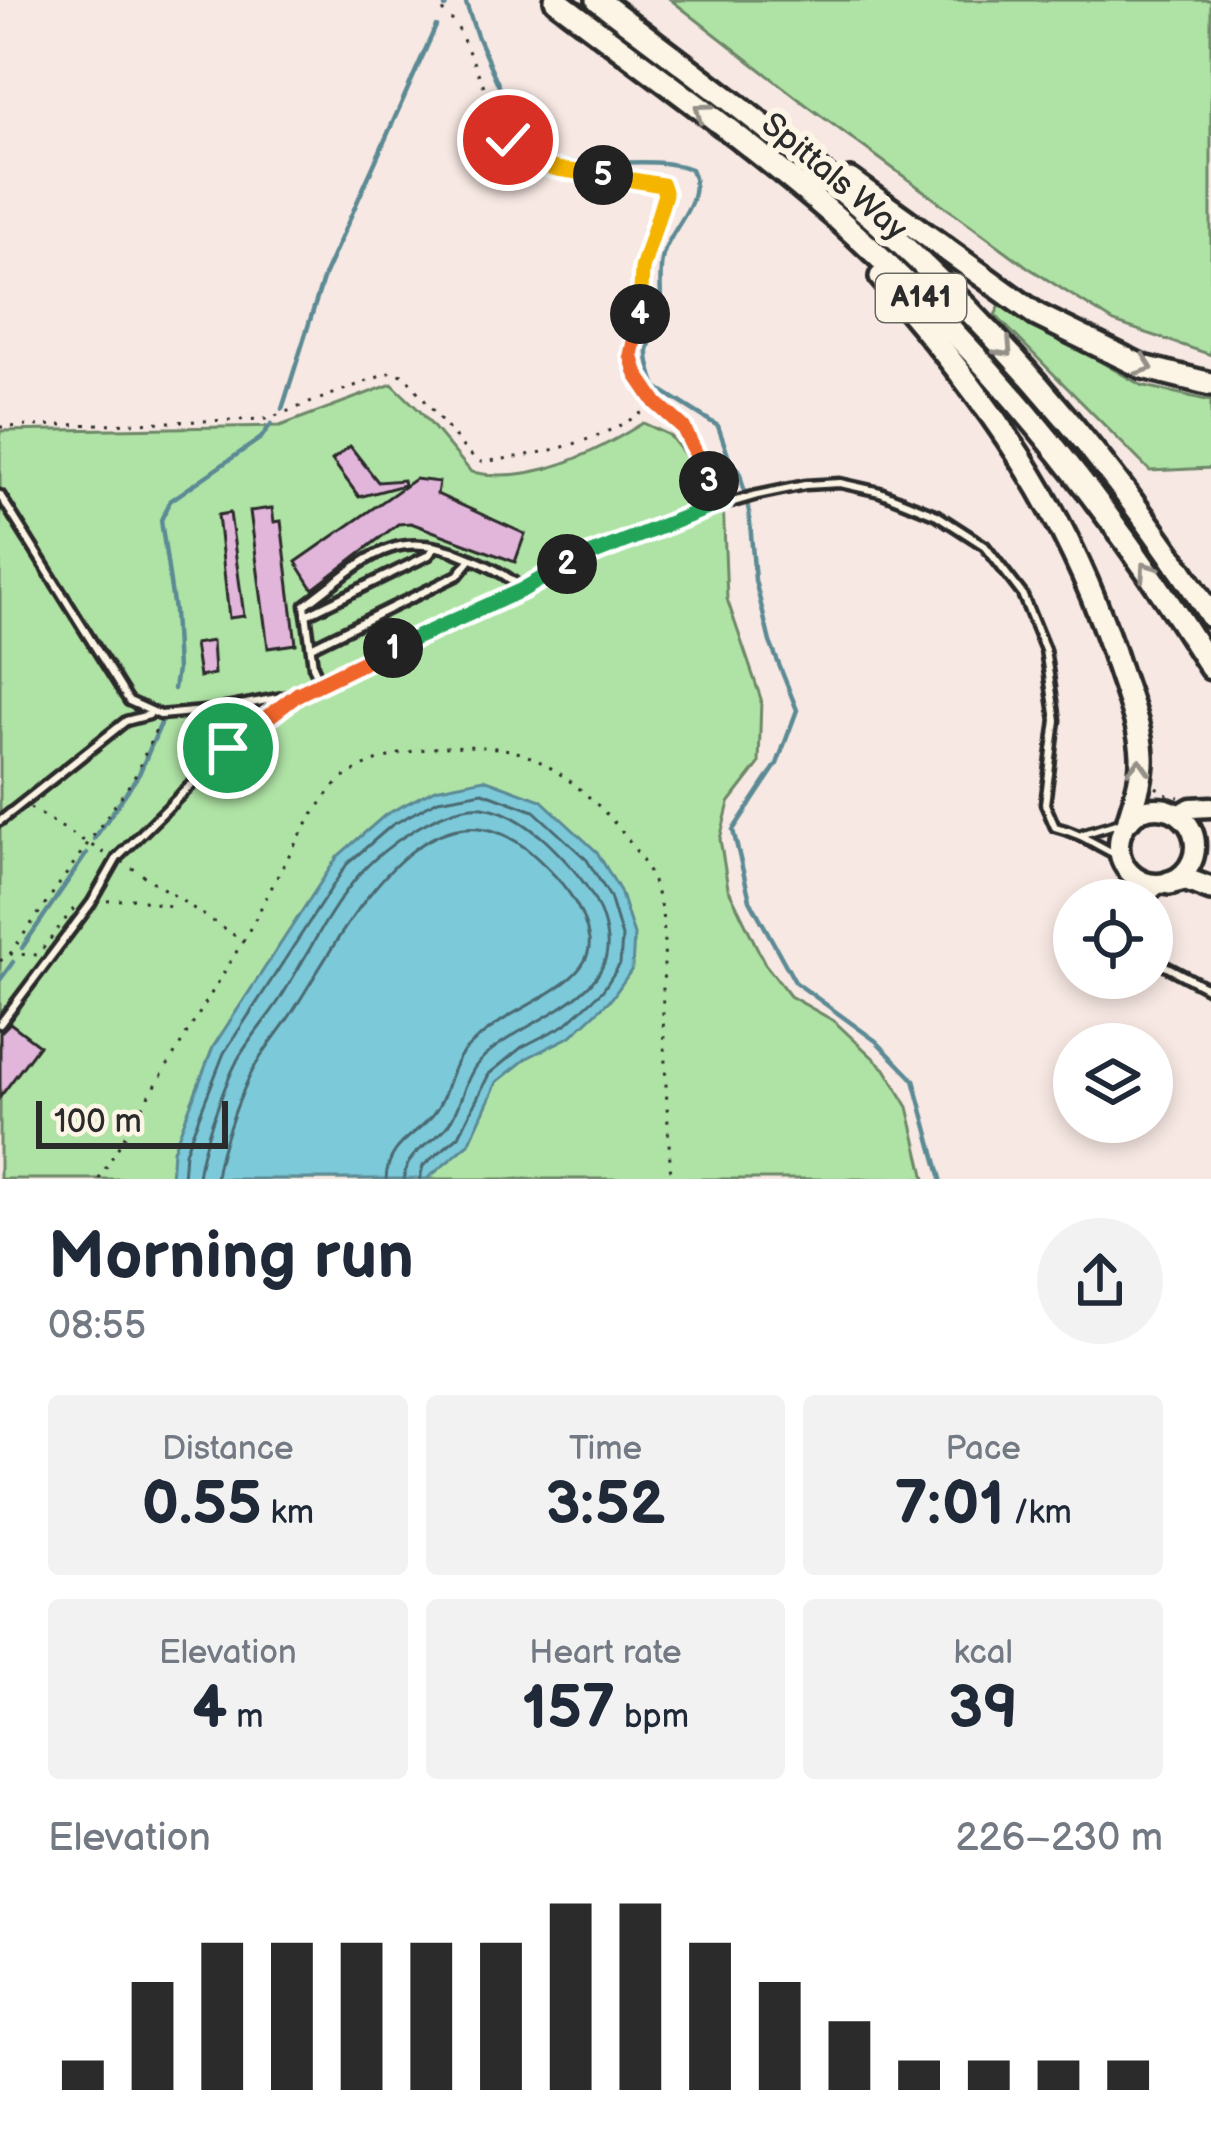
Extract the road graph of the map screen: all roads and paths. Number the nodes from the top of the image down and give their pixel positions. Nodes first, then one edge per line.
1 (438, 0) edge
2 (556, 0) edge
3 (598, 0) edge
4 (730, 100) junction
5 (765, 158) junction
6 (1211, 384) edge
7 (656, 403) junction
8 (0, 427) edge
9 (0, 495) edge
10 (723, 502) junction
11 (436, 546) junction
12 (471, 559) junction
13 (522, 590) junction
14 (306, 615) junction
15 (1211, 616) edge
16 (310, 646) junction
17 (1211, 668) edge
18 (321, 682) junction
19 (298, 694) junction
20 (156, 715) junction
21 (1152, 782) dead end
22 (23, 804) junction
23 (1185, 806) junction
24 (1211, 808) edge
25 (1129, 819) junction
26 (1211, 820) edge
27 (0, 821) edge
28 (1083, 834) junction
29 (1196, 841) junction
30 (87, 844) junction
31 (1120, 856) junction
32 (117, 858) junction
33 (1134, 877) joint
34 (1139, 879) edge
35 (1173, 879) edge
36 (1173, 882) edge
37 (1211, 889) edge
38 (243, 941) junction
39 (10, 954) dead end
40 (1173, 969) edge
41 (1211, 990) edge
42 (0, 1024) edge
43 (99, 1179) edge
44 (671, 1179) edge

1 - 7 path
5 -> 2 highway, Spittals Way / A141
3 - 4 highway, Spittals Way / A141
4 -> 6 highway
4 -> 15 highway, Spittals Way / A141
17 -> 5 highway, Spittals Way / A141
25 -> 5 highway
7 - 8 path
7 - 10 path
9 - 20 lane
10 - 13 lane
10 - 28 lane
11 - 12 lane
11 - 14 lane
11 - 14 lane
12 - 13 lane
12 - 16 lane
13 - 18 lane
14 - 16 lane
16 - 18 lane
18 - 19 lane
19 - 20 lane
19 - 32 lane
20 - 22 lane
20 - 30 path
21 - 23 path
22 - 27 lane
22 - 30 path
23 - 24 main road
23 - 25 main road
23 - 29 main road
25 - 28 lane
25 - 31 main road
26 - 29 main road
28 - 31 lane
29 - 35 main road
30 - 32 path
30 - 39 path
31 - 33 main road
32 - 38 path
32 - 42 lane
33 - 34 main road
36 - 37 highway
38 - 43 path
38 - 44 path
40 - 41 lane

